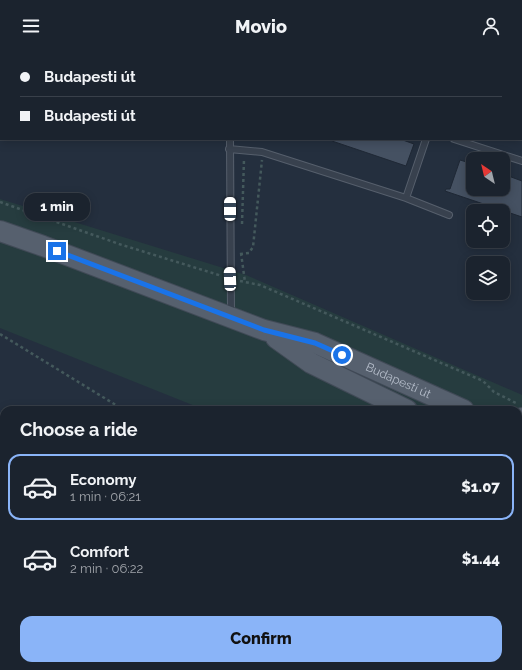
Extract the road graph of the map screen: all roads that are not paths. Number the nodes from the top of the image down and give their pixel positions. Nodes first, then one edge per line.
1 (230, 140) edge
2 (426, 140) edge
3 (457, 140) edge
4 (230, 149) junction
5 (522, 161) edge
6 (406, 198) junction
7 (449, 215) dead end
8 (0, 231) edge
9 (231, 317) junction
10 (264, 330) junction
11 (399, 406) edge
12 (455, 406) edge

1 - 4 lane
2 - 6 lane
3 - 5 lane
4 - 6 lane
4 - 9 lane
6 - 7 lane
8 - 9 main road, Budapesti út
9 - 10 main road, Budapesti út
10 - 11 main road, Budapesti út
10 - 12 main road, Budapesti út

